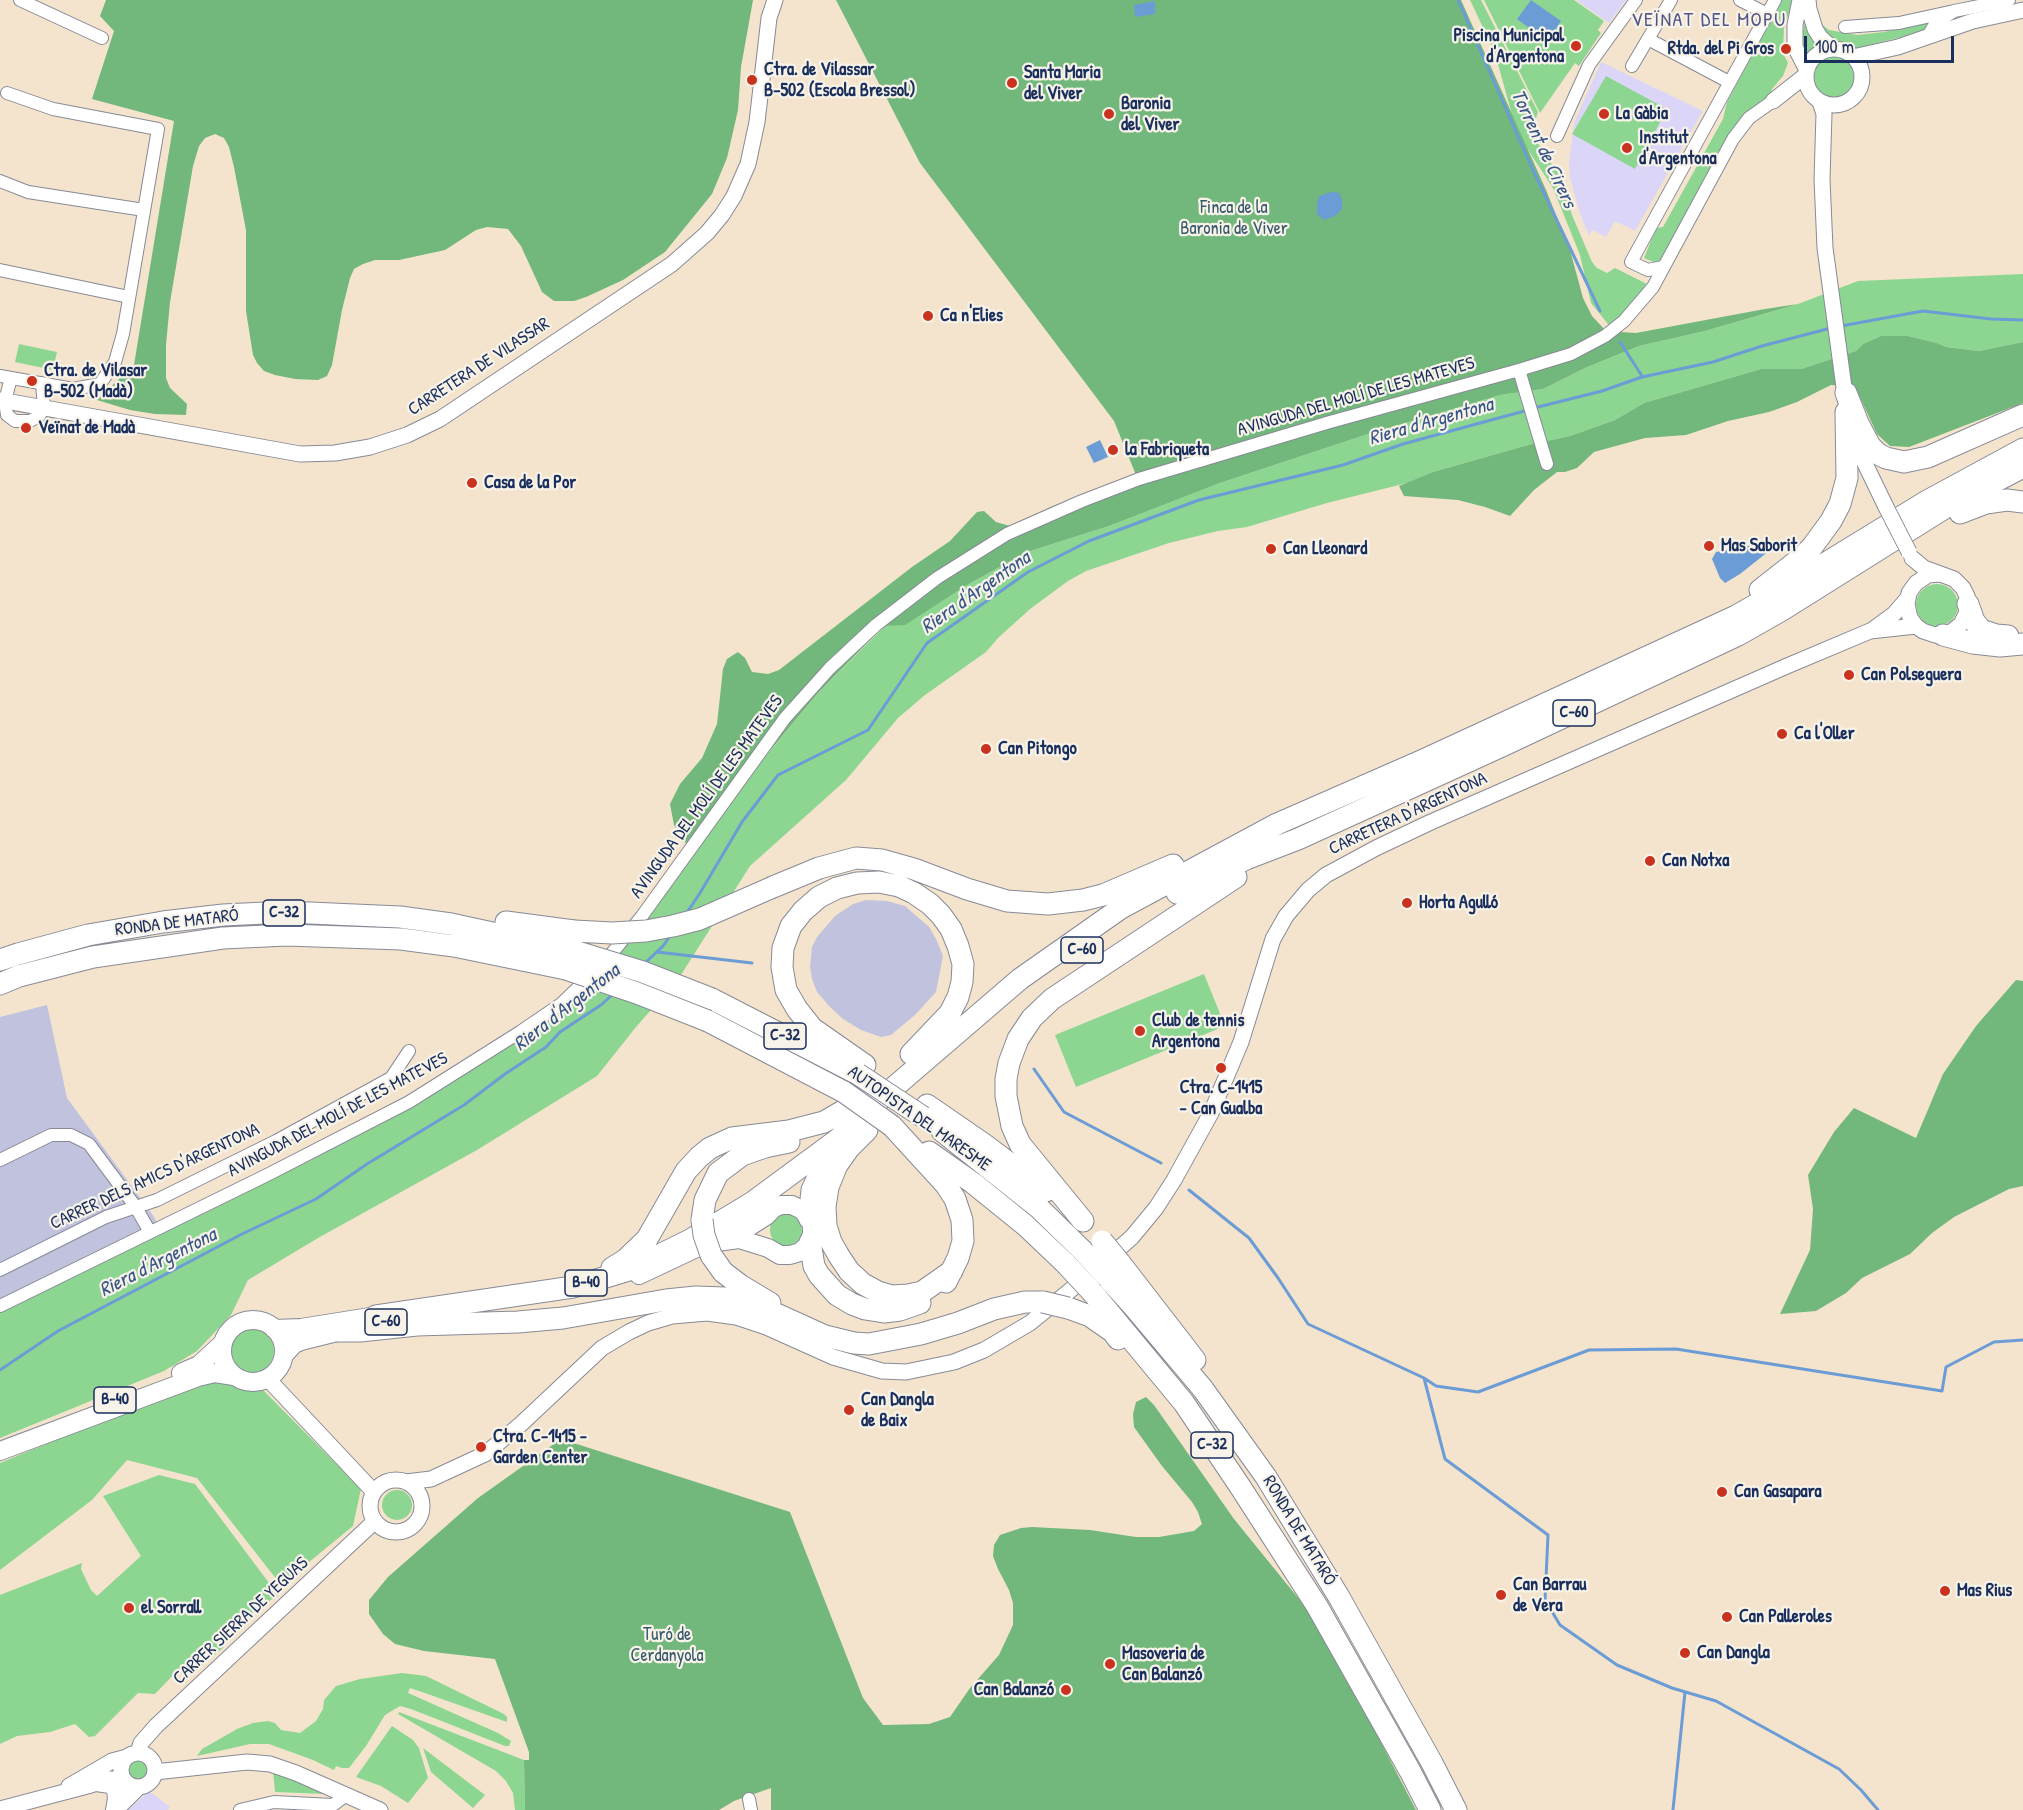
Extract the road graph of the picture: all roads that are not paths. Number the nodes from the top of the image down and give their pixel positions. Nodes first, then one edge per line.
1 (20, 0) edge
2 (775, 0) edge
3 (1636, 0) edge
4 (1671, 0) edge
5 (1740, 0) edge
6 (1775, 0) edge
7 (1800, 0) edge
8 (1808, 0) edge
9 (2009, 0) edge
10 (2023, 10) edge
11 (1954, 11) junction
12 (1767, 14) junction
13 (1845, 27) dead end
14 (1928, 36) junction
15 (102, 38) dead end
16 (1648, 39) junction
17 (1898, 47) junction
18 (1833, 49) junction
19 (1853, 57) junction
20 (1632, 66) dead end
21 (1806, 72) junction
22 (1861, 80) junction
23 (1729, 82) junction
24 (7, 93) dead end
25 (1816, 98) junction
26 (1773, 100) junction
27 (1847, 102) junction
28 (1557, 136) dead end
29 (1823, 156) junction
30 (0, 181) edge
31 (144, 210) junction
32 (1664, 267) junction
33 (0, 270) edge
34 (129, 297) junction
35 (1519, 370) junction
36 (5, 377) edge
37 (42, 383) junction
38 (1846, 395) junction
39 (2, 401) edge
40 (44, 408) junction
41 (2023, 415) edge
42 (2023, 449) edge
43 (1545, 459) dead end
44 (2023, 467) edge
45 (2023, 502) edge
46 (1911, 555) junction
47 (1843, 573) junction
48 (1939, 574) junction
49 (1910, 593) junction
50 (1968, 604) junction
51 (1916, 626) junction
52 (1870, 631) junction
53 (1702, 632) junction
54 (1942, 634) junction
55 (2023, 634) edge
56 (2023, 644) edge
57 (1277, 824) junction
58 (1298, 838) junction
59 (570, 950) junction
60 (0, 960) edge
61 (0, 984) edge
62 (409, 1051) dead end
63 (861, 1069) junction
64 (888, 1110) junction
65 (925, 1111) junction
66 (0, 1160) edge
67 (135, 1206) junction
68 (766, 1216) junction
69 (809, 1218) junction
70 (1083, 1221) junction
71 (150, 1232) junction
72 (810, 1242) junction
73 (768, 1248) junction
74 (710, 1249) junction
75 (1074, 1258) junction
76 (0, 1270) edge
77 (1113, 1270) junction
78 (952, 1271) junction
79 (1093, 1293) joint
80 (0, 1306) edge
81 (432, 1310) junction
82 (376, 1316) joint
83 (274, 1329) junction
84 (339, 1331) junction
85 (900, 1339) junction
86 (223, 1343) junction
87 (284, 1355) junction
88 (234, 1376) junction
89 (267, 1378) junction
90 (0, 1449) edge
91 (431, 1479) junction
92 (406, 1482) junction
93 (374, 1492) junction
94 (421, 1498) junction
95 (375, 1521) junction
96 (1317, 1606) junction
97 (132, 1755) junction
98 (155, 1772) junction
99 (124, 1780) junction
100 (91, 1785) junction
101 (141, 1787) junction
102 (53, 1794) junction
103 (345, 1796) junction
104 (0, 1809) edge
105 (114, 1810) edge
106 (240, 1810) edge
107 (380, 1810) edge
108 (1430, 1810) edge
109 (1456, 1810) edge

1 - 15 street
2 - 40 street, CARRETERA DE VILASSAR
3 - 28 street
4 - 16 street
5 - 12 street
6 - 12 street
7 - 21 street
8 - 18 street
9 - 11 street
10 - 14 street
11 - 13 street
11 - 14 street
12 - 23 street
14 - 17 street
16 - 20 street
16 - 23 street
17 - 19 street
17 - 22 street
18 - 19 street
18 - 21 street
19 - 22 street
21 - 25 street
21 - 26 street
22 - 27 street
23 - 32 street
24 - 31 street
25 - 26 street
25 - 27 street
25 - 29 street
26 - 32 street, AVINGUDA DEL MOLÍ DE LES MATEVES
27 - 29 street
29 - 38 street
30 - 31 street
31 - 34 street
32 - 35 street, AVINGUDA DEL MOLÍ DE LES MATEVES
33 - 34 street
34 - 37 street
35 - 43 street
35 - 71 street, AVINGUDA DEL MOLÍ DE LES MATEVES
36 - 37 street
36 - 39 street
37 - 40 street
38 - 41 highway
38 - 46 street, bridge
38 - 53 highway
39 - 40 street, CARRETERA DE VILASSAR
42 - 53 highway, C-60
44 - 47 highway, C-60
45 - 47 highway
46 - 48 street
46 - 49 street
47 - 58 highway, C-60
48 - 49 street
48 - 50 street
49 - 51 street
49 - 52 street
50 - 54 street
50 - 55 highway
51 - 52 street
51 - 54 street
52 - 91 street, CARRETERA D'ARGENTONA
53 - 57 highway, C-60
54 - 56 highway
57 - 59 highway, bridge
57 - 64 highway, C-60
58 - 64 highway, C-60
58 - 70 highway
59 - 60 highway, RONDA DE MATARÓ / C-32
59 - 61 highway, RONDA DE MATARÓ / C-32
59 - 63 highway, AUTOPISTA DEL MARESME / C-32, bridge
59 - 64 highway, AUTOPISTA DEL MARESME / C-32, bridge
62 - 67 street, CARRER DELS AMICS D'ARGENTONA
63 - 65 highway, AUTOPISTA DEL MARESME / C-32, bridge
63 - 81 highway
64 - 69 highway, C-60
64 - 74 highway, bridge
64 - 75 highway, AUTOPISTA DEL MARESME / C-32
64 - 78 highway
64 - 78 highway
64 - 81 highway, B-40
65 - 70 highway
65 - 75 highway, AUTOPISTA DEL MARESME / C-32
66 - 67 street
67 - 71 street
67 - 76 street, CARRER DELS AMICS D'ARGENTONA
68 - 69 main road, C-60
68 - 73 main road
68 - 74 main road, C-60
69 - 72 main road, C-60
70 - 77 highway, bridge
71 - 80 street, AVINGUDA DEL MOLÍ DE LES MATEVES
72 - 73 main road, C-60
72 - 78 highway
73 - 74 main road, C-60
74 - 81 main road, C-60
74 - 85 highway
75 - 77 highway, AUTOPISTA DEL MARESME, bridge
75 - 79 highway, AUTOPISTA DEL MARESME, bridge
77 - 109 highway, RONDA DE MATARÓ
79 - 96 highway, RONDA DE MATARÓ / C-32
81 - 82 highway, B-40
81 - 84 main road, C-60
82 - 83 main road, B-40
83 - 86 main road, B-40
83 - 87 main road
84 - 85 highway
84 - 87 main road
85 - 96 highway, bridge
86 - 88 main road
86 - 90 main road, B-40
87 - 89 main road
88 - 89 main road, B-40
88 - 90 main road, B-40
89 - 93 street
91 - 92 street, CARRETERA D'ARGENTONA
91 - 94 street
92 - 93 street
92 - 94 street
93 - 95 street
94 - 95 street
95 - 97 street, CARRER SIERRA DE YEGUAS
96 - 108 highway, RONDA DE MATARÓ / C-32
97 - 98 street
97 - 99 street
97 - 102 street
98 - 101 street
98 - 103 street
99 - 100 street
99 - 101 street
99 - 105 street
100 - 102 street
100 - 105 street
101 - 105 street
102 - 104 street
103 - 106 street
103 - 107 street

